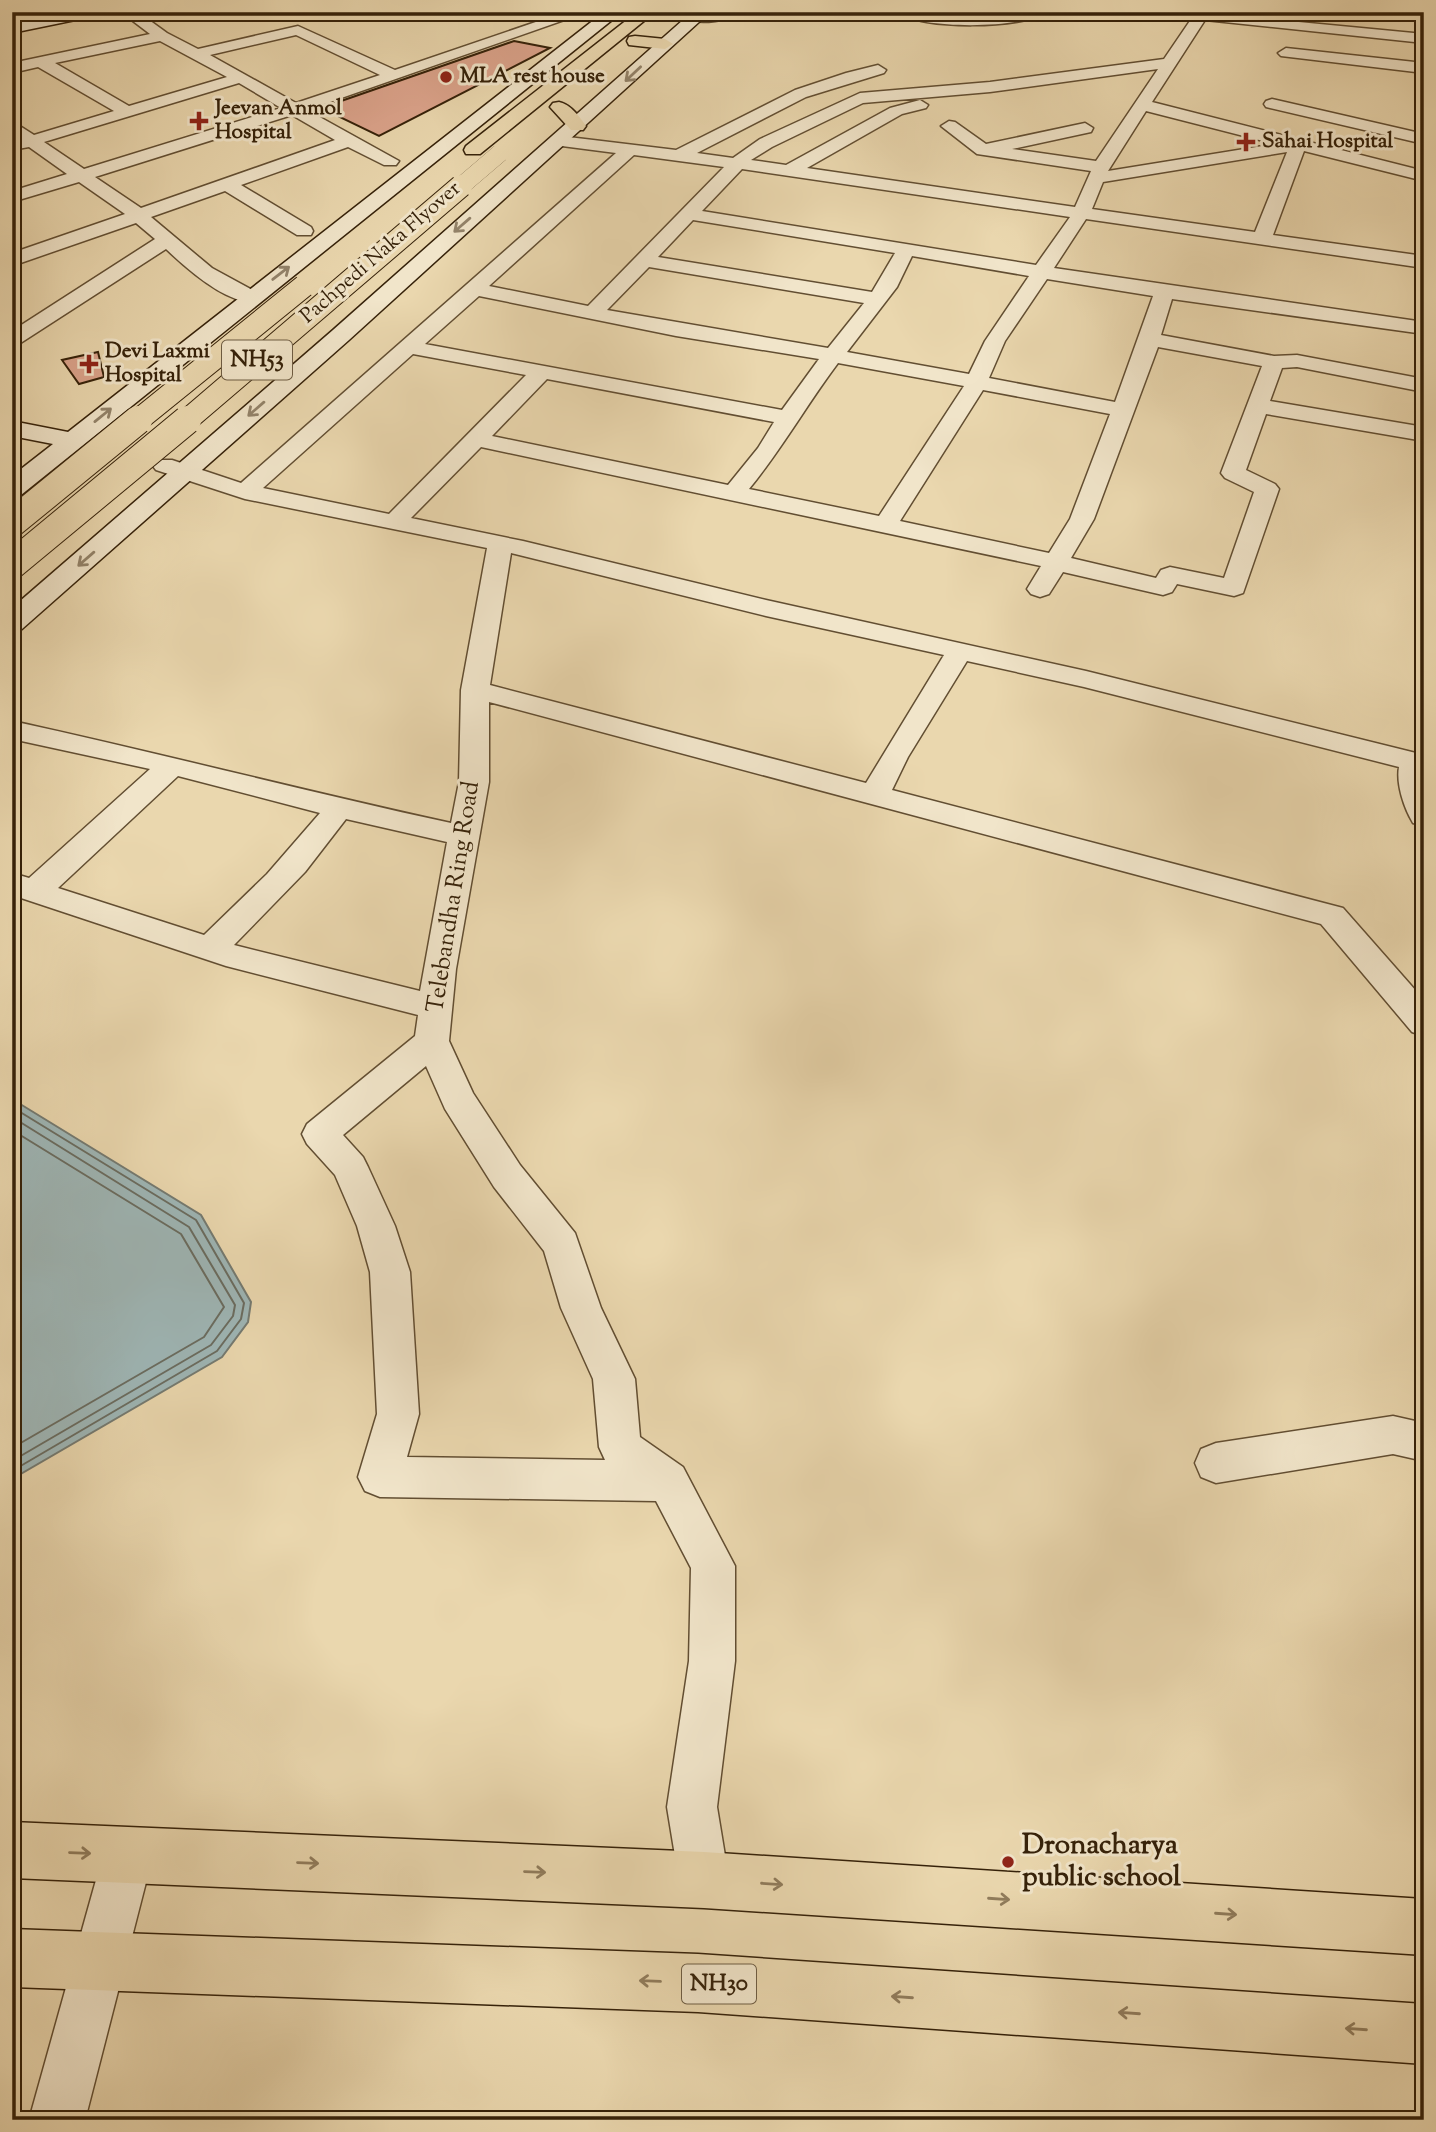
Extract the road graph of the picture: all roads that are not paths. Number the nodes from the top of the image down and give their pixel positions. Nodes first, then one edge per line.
1 (90, 12) edge
2 (128, 12) edge
3 (580, 12) edge
4 (614, 12) edge
5 (736, 12) edge
6 (905, 12) edge
7 (1038, 12) edge
8 (1202, 14) edge
9 (699, 15) edge
10 (654, 16) edge
11 (1293, 25) junction
12 (12, 28) edge
13 (162, 36) junction
14 (1424, 39) edge
15 (635, 41) junction
16 (666, 44) junction
17 (1286, 53) junction
18 (197, 54) junction
19 (41, 62) junction
20 (1169, 63) junction
21 (12, 68) edge
22 (1424, 68) edge
23 (878, 70) dead end
24 (1280, 72) dead end
25 (597, 74) dead end
26 (393, 75) junction
27 (239, 78) junction
28 (1021, 83) junction
29 (1042, 98) dead end
30 (930, 104) dead end
31 (1142, 105) junction
32 (292, 110) junction
33 (128, 112) junction
34 (1064, 113) dead end
35 (540, 122) dead end
36 (12, 126) edge
37 (949, 126) dead end
38 (568, 133) junction
39 (1103, 133) junction
40 (1251, 133) junction
41 (520, 138) dead end
42 (1424, 139) edge
43 (30, 141) junction
44 (348, 141) junction
45 (466, 142) junction
46 (1298, 145) junction
47 (12, 147) edge
48 (630, 150) junction
49 (984, 150) junction
50 (679, 156) junction
51 (390, 161) dead end
52 (740, 164) junction
53 (789, 171) junction
54 (1099, 172) junction
55 (81, 176) junction
56 (1424, 176) edge
57 (227, 184) junction
58 (12, 197) edge
59 (399, 210) dead end
60 (1082, 212) junction
61 (689, 214) junction
62 (138, 215) junction
63 (303, 230) dead end
64 (1262, 238) junction
65 (167, 240) junction
66 (907, 248) junction
67 (12, 260) edge
68 (644, 260) junction
69 (1424, 262) edge
70 (325, 269) dead end
71 (1042, 271) junction
72 (474, 289) junction
73 (1164, 292) junction
74 (251, 297) junction
75 (877, 299) junction
76 (593, 313) junction
77 (1424, 328) edge
78 (1149, 339) junction
79 (12, 340) edge
80 (409, 347) junction
81 (831, 355) junction
82 (1275, 362) junction
83 (542, 372) junction
84 (976, 384) junction
85 (1424, 386) edge
86 (1258, 406) junction
87 (1124, 410) junction
88 (788, 418) junction
89 (12, 428) edge
90 (1424, 434) edge
91 (475, 439) junction
92 (79, 442) junction
93 (174, 468) junction
94 (12, 488) edge
95 (245, 492) junction
96 (734, 493) junction
97 (394, 522) junction
98 (12, 523) edge
99 (885, 525) junction
100 (500, 543) junction
101 (1055, 562) junction
102 (12, 565) edge
103 (1040, 589) dead end
104 (12, 622) edge
105 (960, 651) junction
106 (475, 690) junction
107 (12, 730) edge
108 (1419, 763) edge
109 (172, 765) junction
110 (875, 794) junction
111 (339, 808) junction
112 (1424, 816) edge
113 (464, 836) junction
114 (23, 888) edge
115 (209, 950) junction
116 (434, 1024) junction
117 (1424, 1024) edge
118 (1424, 1442) edge
119 (1216, 1463) dead end
120 (668, 1481) junction
121 (12, 1850) edge
122 (128, 1855) junction
123 (704, 1880) junction
124 (1424, 1927) edge
125 (12, 1958) edge
126 (101, 1964) junction
127 (1424, 2034) edge
128 (57, 2120) edge

1 - 12 main road
2 - 13 street
3 - 26 street
4 - 45 main road
5 - 9 street
6 - 7 street
8 - 11 street
8 - 20 street
9 - 16 main road
10 - 15 highway
10 - 45 highway, Pachpedi Naka Flyover
11 - 14 street
11 - 17 street
13 - 18 street
13 - 19 street
15 - 16 highway
15 - 25 highway
16 -> 38 main road
17 - 22 street
17 - 24 street
18 - 26 street
18 - 27 street
19 - 21 street
19 - 33 street
20 - 28 street
20 - 31 street
23 - 50 street
26 - 32 street
27 - 32 street
27 - 33 street
28 - 29 street
28 - 52 street
30 - 53 street
31 - 39 street
31 - 40 street
32 - 44 street
32 - 55 street
33 - 43 street
34 - 39 street
35 - 38 highway
36 - 43 street
37 - 49 street
38 - 48 street
38 -> 93 main road
39 - 49 street
39 - 54 street
40 - 42 street
40 - 46 street
41 - 102 highway, Pachpedi Naka Flyover / NH53, bridge
43 - 47 street
43 - 55 street
44 - 51 street
44 - 57 street
45 - 59 highway, Pachpedi Naka Flyover
74 -> 45 main road
46 - 54 street
46 - 56 street
46 - 64 street
48 - 50 street
48 - 72 street
49 - 54 street
50 - 52 street
52 - 53 street
52 - 61 street
53 - 60 street
54 - 60 street
55 - 58 street
55 - 62 street
57 - 62 street
57 - 63 street
60 - 64 street
60 - 71 street
61 - 66 street
61 - 68 street
62 - 65 street
62 - 67 street
64 - 69 street
65 - 74 street
65 - 79 street
66 - 71 street
66 - 75 street
68 - 75 street
68 - 76 street
70 - 98 highway, Pachpedi Naka Flyover / NH53, bridge
71 - 73 street
71 - 84 street
72 - 76 street
72 - 80 street
73 - 77 street
73 - 78 street
92 -> 74 main road
75 - 81 street
76 - 81 street
78 - 82 street
78 - 87 street
80 - 83 street
80 - 95 street
81 - 84 street
81 - 88 street
82 - 85 street
82 - 86 street
83 - 88 street
83 - 91 street
84 - 87 street
84 - 99 street
86 - 90 street
86 - 101 street
87 - 101 street
88 - 96 street
89 - 92 main road
91 - 96 street
91 - 97 street
92 - 94 main road
93 - 95 street
93 -> 104 main road
95 - 97 street
96 - 99 street
97 - 100 street
99 - 101 street
100 - 105 street
100 - 106 street, Telebandha Ring Road
101 - 103 street
105 - 108 street
105 - 110 street
106 - 110 street
106 - 113 street, Telebandha Ring Road
107 - 109 street
108 - 112 street
109 - 111 street
109 - 114 street
110 - 117 street
111 - 113 street
111 - 115 street
113 - 116 street, Telebandha Ring Road
114 - 115 street
115 - 116 street
116 - 120 street, Telebandha Ring Road
116 - 120 street
118 - 119 street
120 - 123 street, Telebandha Ring Road
121 -> 122 highway
122 -> 123 highway
122 - 126 street
123 -> 124 highway
125 - 126 highway, NH30
127 -> 126 highway, NH30
126 - 128 street

